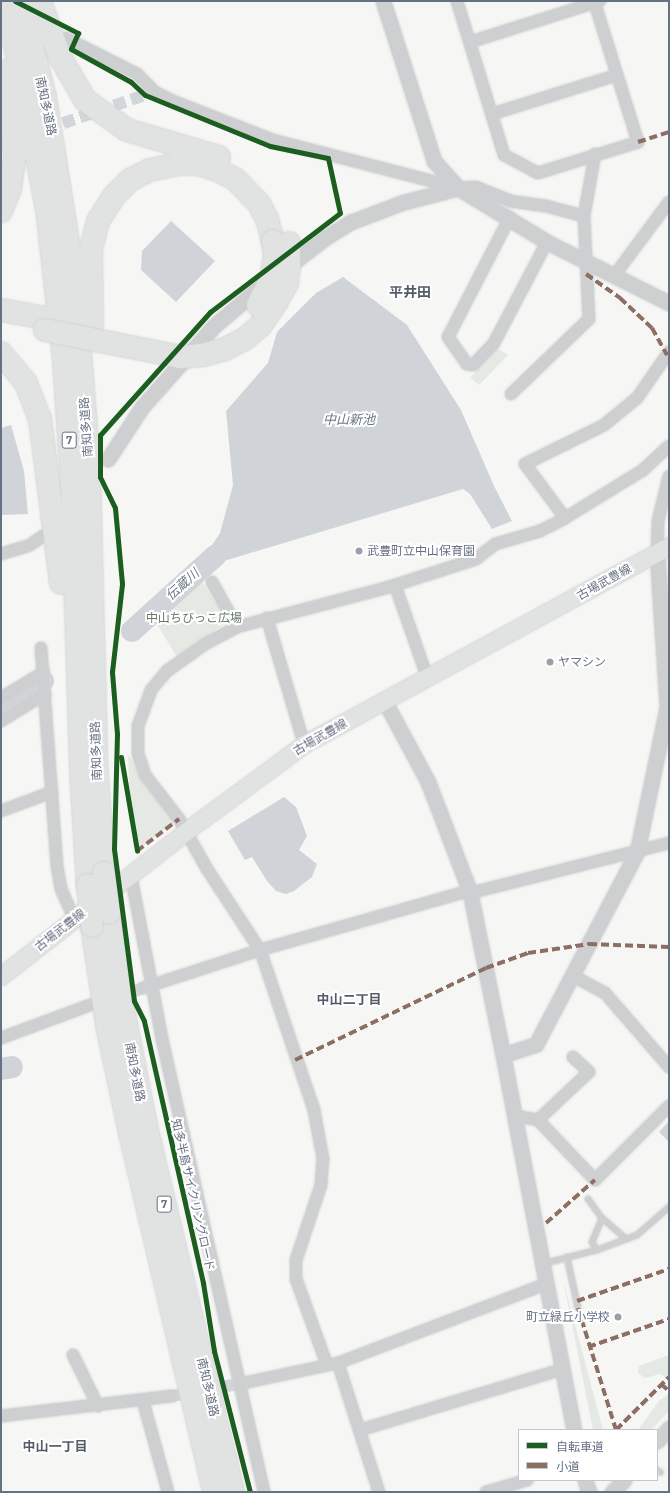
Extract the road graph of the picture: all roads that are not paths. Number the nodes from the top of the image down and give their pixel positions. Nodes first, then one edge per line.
1 (3, 1) edge
2 (21, 1) edge
3 (40, 1) edge
4 (384, 1) edge
5 (457, 1) edge
6 (596, 2) edge
7 (66, 38) dead end
8 (1, 41) edge
9 (470, 42) junction
10 (617, 75) junction
11 (492, 114) junction
12 (595, 154) junction
13 (458, 188) junction
14 (669, 202) edge
15 (1, 211) edge
16 (584, 216) junction
17 (510, 218) junction
18 (281, 242) junction
19 (547, 242) junction
20 (585, 262) junction
21 (614, 276) junction
22 (669, 303) edge
23 (1, 310) edge
24 (1, 321) edge
25 (46, 324) junction
26 (1, 353) edge
27 (668, 356) edge
28 (511, 394) dead end
29 (669, 446) edge
30 (108, 459) dead end
31 (669, 476) edge
32 (565, 518) junction
33 (43, 536) dead end
34 (663, 549) edge
35 (1, 554) edge
36 (212, 582) dead end
37 (395, 585) junction
38 (93, 606) junction
39 (267, 618) junction
40 (237, 626) junction
41 (41, 648) dead end
42 (44, 672) junction
43 (428, 679) junction
44 (45, 693) junction
45 (1, 698) edge
46 (386, 702) junction
47 (1, 721) edge
48 (79, 740) junction
49 (304, 744) junction
50 (52, 792) junction
51 (1, 812) edge
52 (186, 831) junction
53 (669, 843) edge
54 (637, 852) junction
55 (131, 876) junction
56 (96, 879) junction
57 (470, 892) junction
58 (92, 919) junction
59 (260, 950) junction
60 (1, 976) edge
61 (573, 976) junction
62 (147, 986) junction
63 (90, 1005) dead end
64 (1, 1038) edge
65 (504, 1054) junction
66 (573, 1057) dead end
67 (669, 1067) edge
68 (669, 1106) edge
69 (514, 1116) junction
70 (538, 1120) junction
71 (588, 1199) dead end
72 (669, 1207) edge
73 (602, 1218) junction
74 (626, 1239) junction
75 (597, 1250) junction
76 (567, 1257) junction
77 (542, 1264) junction
78 (546, 1284) junction
79 (578, 1308) dead end
80 (73, 1355) dead end
81 (333, 1364) junction
82 (562, 1369) junction
83 (239, 1384) junction
84 (172, 1396) tunnel mouth
85 (143, 1401) junction
86 (98, 1406) junction
87 (1, 1416) edge
88 (669, 1428) edge
89 (574, 1429) edge
90 (360, 1430) junction
91 (658, 1440) edge
92 (524, 1481) edge
93 (586, 1481) edge
94 (623, 1481) edge
95 (168, 1492) edge
96 (214, 1492) edge
97 (233, 1492) edge
98 (264, 1492) edge
99 (379, 1492) edge
100 (486, 1492) edge
101 (589, 1492) edge
102 (612, 1492) edge

1 - 48 highway, 南知多道路 / 7
2 - 38 highway, 南知多道路 / 7
3 - 18 highway
4 - 13 street
5 - 9 street
6 - 9 street
6 - 10 street
7 - 13 street
8 - 15 highway
9 - 11 street
10 - 11 street
10 - 12 street
11 - 12 street
12 - 16 street
13 - 16 street
13 - 17 street
13 - 30 street
14 - 21 street
16 - 20 street
17 - 19 street
17 - 19 street
18 - 25 highway, bridge
18 - 38 highway
19 - 20 street
20 - 21 street
20 - 28 street
21 - 22 street
23 - 25 highway
24 - 25 highway
26 - 48 highway
27 - 32 street
29 - 32 street
31 - 34 street
32 - 37 street
33 - 35 street
34 - 43 main road, 古場武豊線
34 - 54 street
36 - 40 street
37 - 39 street
37 - 43 street
38 - 56 highway, 南知多道路 / 7
39 - 40 street
39 - 49 street
40 - 52 street
41 - 42 street
42 - 44 street
42 - 45 street
43 - 46 main road, 古場武豊線
44 - 47 street
44 - 50 street
46 - 49 main road, 古場武豊線
46 - 57 street
48 - 56 highway, 南知多道路 / 7
49 - 52 main road, 古場武豊線
50 - 51 street
50 - 58 street
52 - 55 main road, 古場武豊線
52 - 59 street
53 - 54 street
54 - 57 street
54 - 61 street
55 - 58 main road, 古場武豊線
55 - 62 street
56 - 58 highway, 南知多道路 / 7, bridge
57 - 59 street
57 - 65 street
58 - 60 main road, 古場武豊線
58 - 96 highway, 南知多道路 / 7
58 - 97 highway, 南知多道路 / 7
59 - 62 street
59 - 81 street
61 - 65 street
61 - 67 street
62 - 83 street
63 - 64 street
65 - 69 street
66 - 70 street
68 - 70 street
69 - 70 street
69 - 77 street
71 - 73 lane
72 - 74 lane
73 - 74 lane
73 - 75 lane
74 - 75 lane
75 - 76 lane
76 - 77 lane
76 - 79 lane
77 - 78 street
78 - 81 street
78 - 82 street
80 - 86 street
81 - 83 street
81 - 90 street
82 - 89 street
82 - 90 street
83 - 98 street
84 - 85 street
85 - 86 street
85 - 95 street
86 - 87 street
88 - 91 street
90 - 99 street
92 - 100 street
93 - 101 street
94 - 102 street

